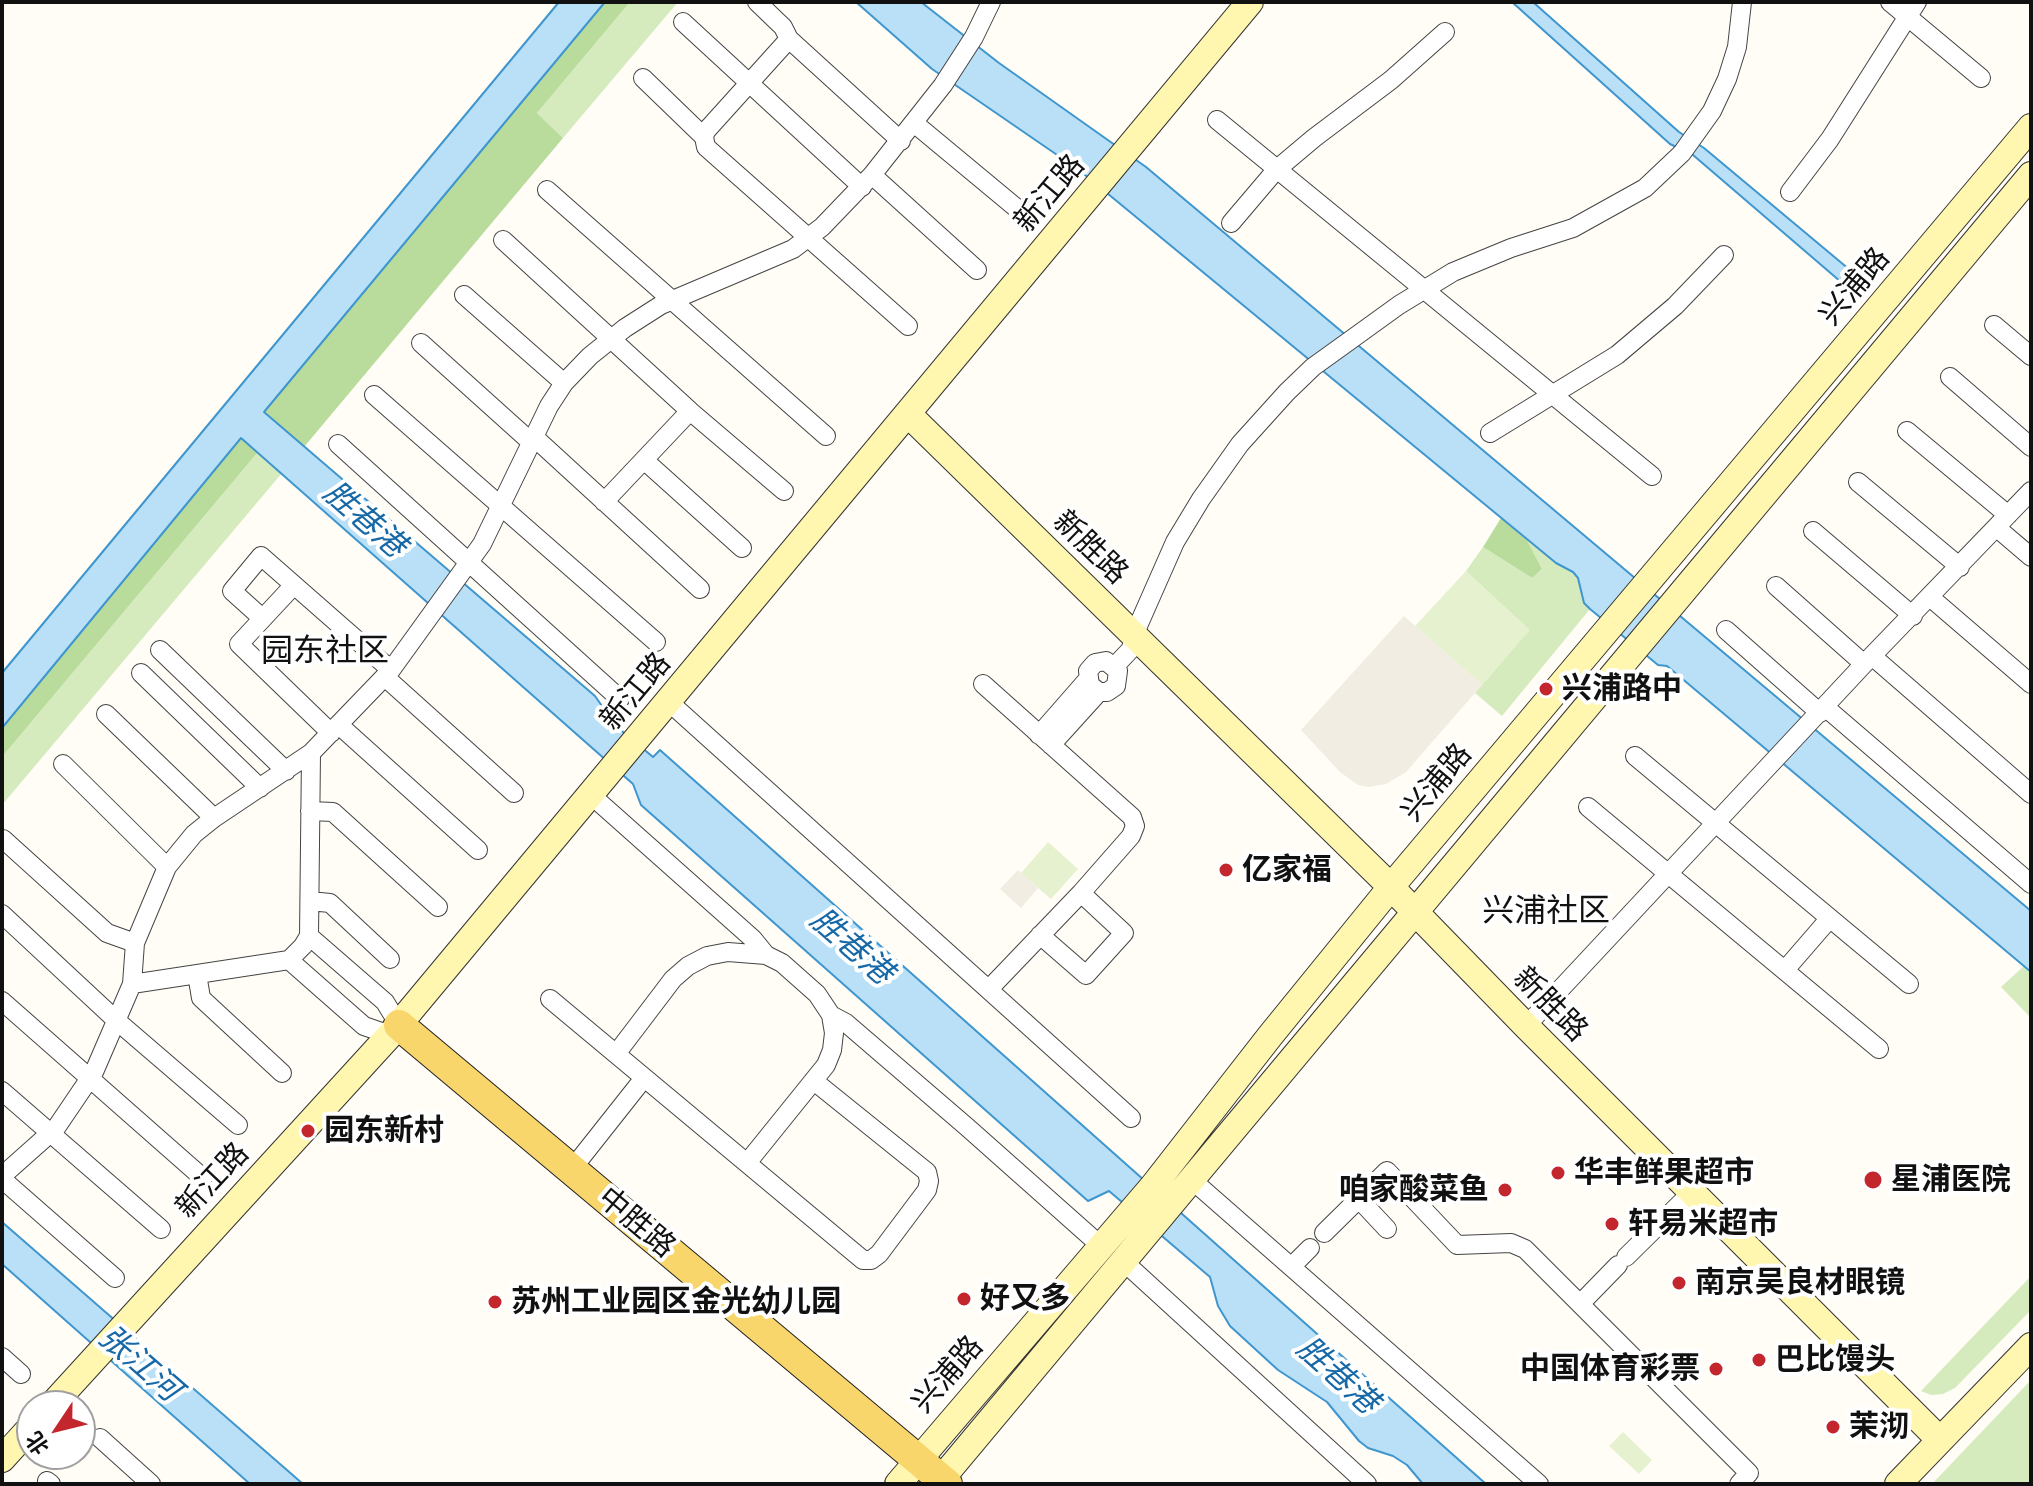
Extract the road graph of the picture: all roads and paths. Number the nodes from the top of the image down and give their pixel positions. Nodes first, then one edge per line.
1 (757, 2) edge
2 (991, 2) edge
3 (1250, 2) edge
4 (1742, 2) edge
5 (1890, 2) edge
6 (1912, 10) edge
7 (683, 22) dead end
8 (1445, 32) dead end
9 (789, 39) junction
10 (643, 78) dead end
11 (1981, 78) dead end
12 (748, 84) junction
13 (1217, 120) dead end
14 (914, 123) junction
15 (2031, 127) edge
16 (704, 137) junction
17 (901, 141) junction
18 (1276, 170) junction
19 (2031, 175) edge
20 (867, 181) junction
21 (547, 190) dead end
22 (1790, 192) dead end
23 (1026, 216) dead end
24 (1231, 223) dead end
25 (808, 237) junction
26 (503, 240) dead end
27 (1724, 255) dead end
28 (977, 270) dead end
29 (1423, 291) junction
30 (464, 295) dead end
31 (671, 299) junction
32 (1994, 325) dead end
33 (908, 326) dead end
34 (611, 339) junction
35 (421, 343) dead end
36 (2031, 356) edge
37 (1950, 377) dead end
38 (564, 383) junction
39 (374, 395) dead end
40 (1552, 395) junction
41 (690, 411) junction
42 (908, 414) junction
43 (1907, 431) dead end
44 (1490, 433) dead end
45 (826, 436) dead end
46 (532, 440) junction
47 (338, 444) dead end
48 (2031, 447) edge
49 (644, 460) junction
50 (1652, 476) dead end
51 (1858, 482) dead end
52 (784, 491) dead end
53 (2031, 491) edge
54 (604, 502) junction
55 (501, 506) junction
56 (2002, 521) junction
57 (1813, 531) dead end
58 (742, 548) dead end
59 (2031, 557) edge
60 (1960, 567) junction
61 (465, 570) junction
62 (294, 585) junction
63 (1776, 586) dead end
64 (700, 589) dead end
65 (1931, 598) junction
66 (1913, 616) junction
67 (262, 618) junction
68 (1726, 630) dead end
69 (1134, 635) junction
70 (656, 642) dead end
71 (160, 650) dead end
72 (1868, 660) junction
73 (1111, 664) junction
74 (141, 673) dead end
75 (388, 674) junction
76 (983, 684) dead end
77 (2031, 684) edge
78 (1094, 685) junction
79 (620, 699) dead end
80 (669, 702) junction
81 (106, 714) dead end
82 (1819, 714) junction
83 (335, 729) junction
84 (1045, 740) junction
85 (311, 753) junction
86 (1635, 756) dead end
87 (63, 764) dead end
88 (286, 771) junction
89 (260, 788) junction
90 (514, 793) dead end
91 (2031, 794) edge
92 (591, 795) junction
93 (1588, 807) dead end
94 (310, 811) junction
95 (214, 818) junction
96 (1716, 823) junction
97 (3, 839) edge
98 (478, 850) dead end
99 (167, 867) junction
100 (1668, 874) junction
101 (2031, 884) edge
102 (1391, 887) junction
103 (1081, 893) junction
104 (310, 901) junction
105 (438, 907) dead end
106 (1416, 912) junction
107 (2, 914) edge
108 (1830, 918) junction
109 (1040, 935) junction
110 (309, 936) junction
111 (135, 943) junction
112 (766, 955) junction
113 (390, 959) dead end
114 (289, 960) junction
115 (1785, 970) junction
116 (197, 974) junction
117 (132, 984) junction
118 (1909, 984) dead end
119 (989, 989) junction
120 (550, 999) dead end
121 (2, 1001) edge
122 (831, 1015) junction
123 (117, 1021) junction
124 (1526, 1026) junction
125 (394, 1030) junction
126 (1879, 1049) dead end
127 (616, 1054) junction
128 (282, 1073) dead end
129 (644, 1078) junction
130 (89, 1079) junction
131 (814, 1081) junction
132 (2, 1091) edge
133 (1131, 1118) dead end
134 (238, 1125) dead end
135 (50, 1133) junction
136 (747, 1163) junction
137 (572, 1169) junction
138 (2, 1178) edge
139 (203, 1178) dead end
140 (1192, 1180) junction
141 (1692, 1192) junction
142 (1162, 1194) junction
143 (1358, 1198) junction
144 (161, 1229) dead end
145 (1387, 1229) dead end
146 (1324, 1233) dead end
147 (1101, 1246) junction
148 (1310, 1248) dead end
149 (1131, 1251) junction
150 (1291, 1267) junction
151 (115, 1278) dead end
152 (1581, 1303) junction
153 (2031, 1346) edge
154 (2, 1357) edge
155 (21, 1374) dead end
156 (65, 1390) edge
157 (100, 1438) dead end
158 (1940, 1440) junction
159 (16, 1444) edge
160 (2, 1459) edge
161 (924, 1478) edge
162 (151, 1484) edge
163 (1367, 1484) edge
164 (1539, 1484) edge
165 (1739, 1484) edge
166 (1898, 1484) edge

1 - 9 street
2 - 14 street
3 - 42 street, 新江路
4 - 29 street
5 - 6 street
6 - 11 street
6 - 22 street
7 - 12 street
8 - 18 street
9 - 12 street
9 - 17 street
10 - 16 street
12 - 16 street
12 - 20 street
13 - 18 street
14 - 17 street
14 - 23 street
15 - 102 street, 兴浦路
16 - 25 street
17 - 20 street
18 - 24 street
18 - 29 street
19 - 106 street, 兴浦路
20 - 25 street
20 - 28 street
21 - 31 street
25 - 31 street
25 - 33 street
26 - 34 street
27 - 40 street
29 - 40 street
29 - 69 street
30 - 38 street
31 - 34 street
31 - 45 street
32 - 36 street
34 - 38 street
34 - 41 street
35 - 46 street
37 - 48 street
38 - 46 street
39 - 55 street
40 - 44 street
40 - 50 street
41 - 49 street
41 - 52 street
42 - 69 street, 新胜路
42 - 80 street, 新江路
43 - 56 street
46 - 54 street
46 - 55 street
47 - 61 street
49 - 54 street
49 - 58 street
51 - 60 street
53 - 56 street
54 - 64 street
55 - 61 street
55 - 70 street
56 - 59 street
56 - 60 street
57 - 66 street
60 - 65 street
61 - 75 street
61 - 79 street
62 - 67 street
62 - 67 street
62 - 75 street
63 - 72 street
65 - 66 street
65 - 77 street
66 - 72 street
67 - 83 street
68 - 82 street
69 - 73 street
69 - 102 street, 新胜路
71 - 88 street
72 - 82 street
72 - 91 street
73 - 78 street
73 - 78 street
74 - 89 street
75 - 83 street
75 - 90 street
76 - 84 street
78 - 84 street
80 - 92 street, 新江路
80 - 119 street
81 - 95 street
82 - 96 street
82 - 101 street
83 - 85 street
83 - 98 street
84 - 103 street
85 - 88 street
85 - 94 street
86 - 96 street
87 - 99 street
88 - 89 street
89 - 95 street
92 - 112 street
92 - 125 street, 新江路
93 - 100 street
94 - 104 street
94 - 105 street
95 - 99 street
96 - 100 street
96 - 108 street
97 - 111 street
99 - 111 street
100 - 115 street
100 - 124 street
102 - 106 street, 新胜路
102 - 142 street, 兴浦路
103 - 109 street
103 - 109 street
104 - 110 street
104 - 113 street
106 - 124 street, 新胜路
106 - 140 street, 兴浦路
107 - 123 street
108 - 115 street
108 - 118 street
109 - 119 street
110 - 114 street
110 - 125 street
111 - 117 street
112 - 122 street
112 - 127 street
114 - 116 street
114 - 125 street
115 - 126 street
116 - 117 street
116 - 128 street
117 - 123 street
119 - 133 street
120 - 127 street
121 - 130 street
122 - 131 street
122 - 147 street
123 - 130 street
123 - 134 street
124 - 141 street, 新胜路
125 - 137 main road, 中胜路
125 - 156 street, 新江路
125 - 161 main road, 中胜路
127 - 129 street
129 - 136 street
129 - 137 street
130 - 135 street
130 - 139 street
131 - 136 street
131 - 136 street
132 - 135 street
135 - 138 street
135 - 144 street
137 - 161 main road, 中胜路
138 - 151 street
140 - 142 street, 兴浦路
140 - 150 street
141 - 152 street
141 - 158 street, 新胜路
142 - 147 street, 兴浦路
142 - 149 street, 兴浦路
143 - 145 street
143 - 146 street
143 - 152 street
147 - 161 street, 兴浦路
148 - 150 street
149 - 161 street, 兴浦路
149 - 163 street
150 - 164 street
152 - 165 street
153 - 158 street
154 - 155 street
157 - 162 street
158 - 166 street
159 - 160 street

